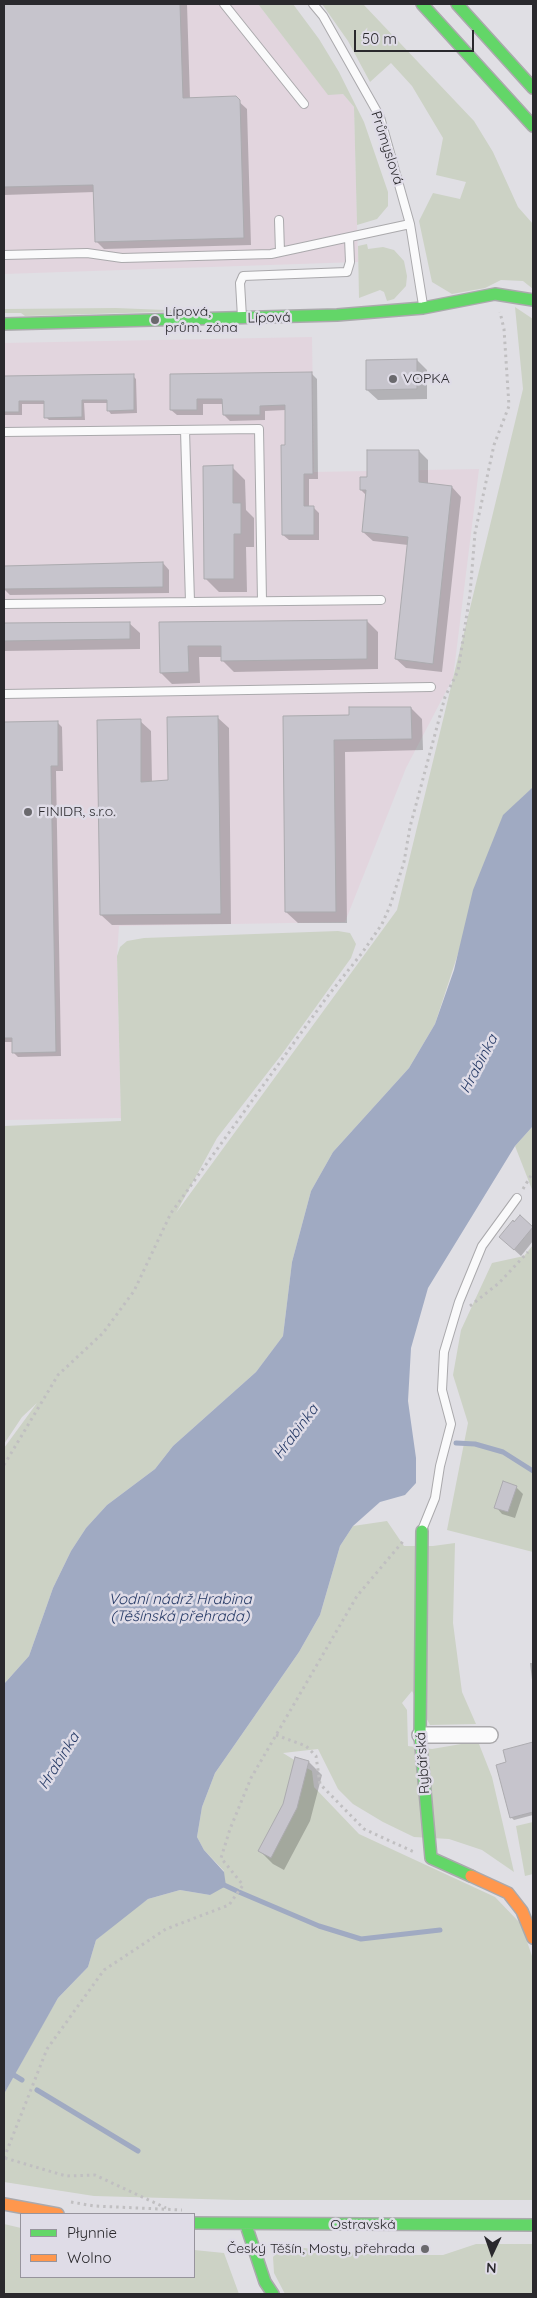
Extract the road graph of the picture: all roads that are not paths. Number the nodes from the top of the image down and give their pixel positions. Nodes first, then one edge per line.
1 (224, 4) edge
2 (313, 4) edge
3 (422, 4) edge
4 (457, 4) edge
5 (533, 88) edge
6 (304, 104) dead end
7 (533, 126) edge
8 (279, 220) dead end
9 (410, 224) junction
10 (349, 238) junction
11 (280, 252) junction
12 (4, 255) edge
13 (533, 300) edge
14 (423, 308) junction
15 (242, 318) junction
16 (4, 324) edge
17 (185, 430) junction
18 (4, 432) edge
19 (381, 600) dead end
20 (190, 602) junction
21 (262, 602) junction
22 (4, 604) edge
23 (432, 687) dead end
24 (4, 694) edge
25 (518, 1198) road end
26 (422, 1531) joint
27 (420, 1735) junction
28 (490, 1735) dead end
29 (533, 1938) edge
30 (4, 2204) edge
31 (53, 2213) edge
32 (195, 2223) edge
33 (246, 2225) junction
34 (533, 2225) edge
35 (273, 2294) edge

1 - 6 lane
2 - 9 lane, Průmyslová
3 - 7 main road
4 - 5 main road
8 - 11 lane
9 - 10 lane
9 - 14 lane, Průmyslová
10 - 11 lane
10 - 15 lane
11 - 12 lane
13 - 14 main road, Lípová
14 - 15 main road, Lípová
15 - 16 main road, Lípová
17 - 18 lane
17 - 20 lane
17 - 21 lane
19 - 21 lane
20 - 21 lane
20 - 22 lane
23 - 24 lane
25 - 26 lane
26 - 27 main road, Rybářská
27 - 28 street
27 - 29 main road, Rybářská
30 - 31 main road
32 - 33 main road, Ostravská
33 - 34 main road, Ostravská
33 - 35 main road

